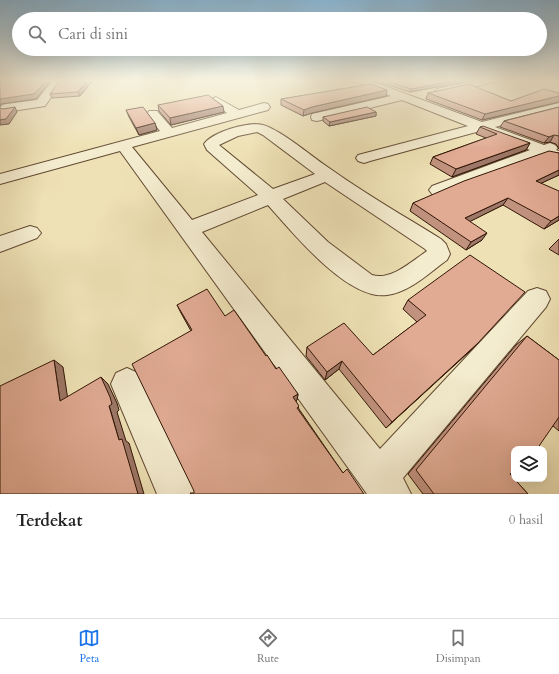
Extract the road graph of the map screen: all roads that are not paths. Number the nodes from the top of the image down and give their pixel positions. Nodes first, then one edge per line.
1 (41, 103) edge
2 (219, 103) edge
3 (379, 103) edge
4 (422, 103) edge
5 (7, 107) edge
6 (264, 107) dead end
7 (559, 107) edge
8 (153, 114) dead end
9 (238, 115) junction
10 (316, 117) dead end
11 (482, 126) junction
12 (170, 133) junction
13 (123, 145) junction
14 (551, 148) edge
15 (559, 156) edge
16 (364, 158) dead end
17 (327, 175) junction
18 (0, 179) edge
19 (438, 190) dead end
20 (270, 196) junction
21 (187, 230) junction
22 (30, 233) dead end
23 (0, 244) edge
24 (537, 299) dead end
25 (127, 384) dead end
26 (385, 486) edge
27 (177, 494) edge

1 - 5 street
2 - 9 street
3 - 10 street
4 - 11 street
6 - 9 street
7 - 11 street
8 - 12 street
9 - 12 street
11 - 14 street
11 - 16 street
12 - 13 street
13 - 18 street
13 - 21 street
14 - 15 street
14 - 19 street
17 - 20 street
17 - 20 street
17 - 20 street
20 - 21 street
21 - 26 street
22 - 23 street
24 - 26 street
25 - 27 street

